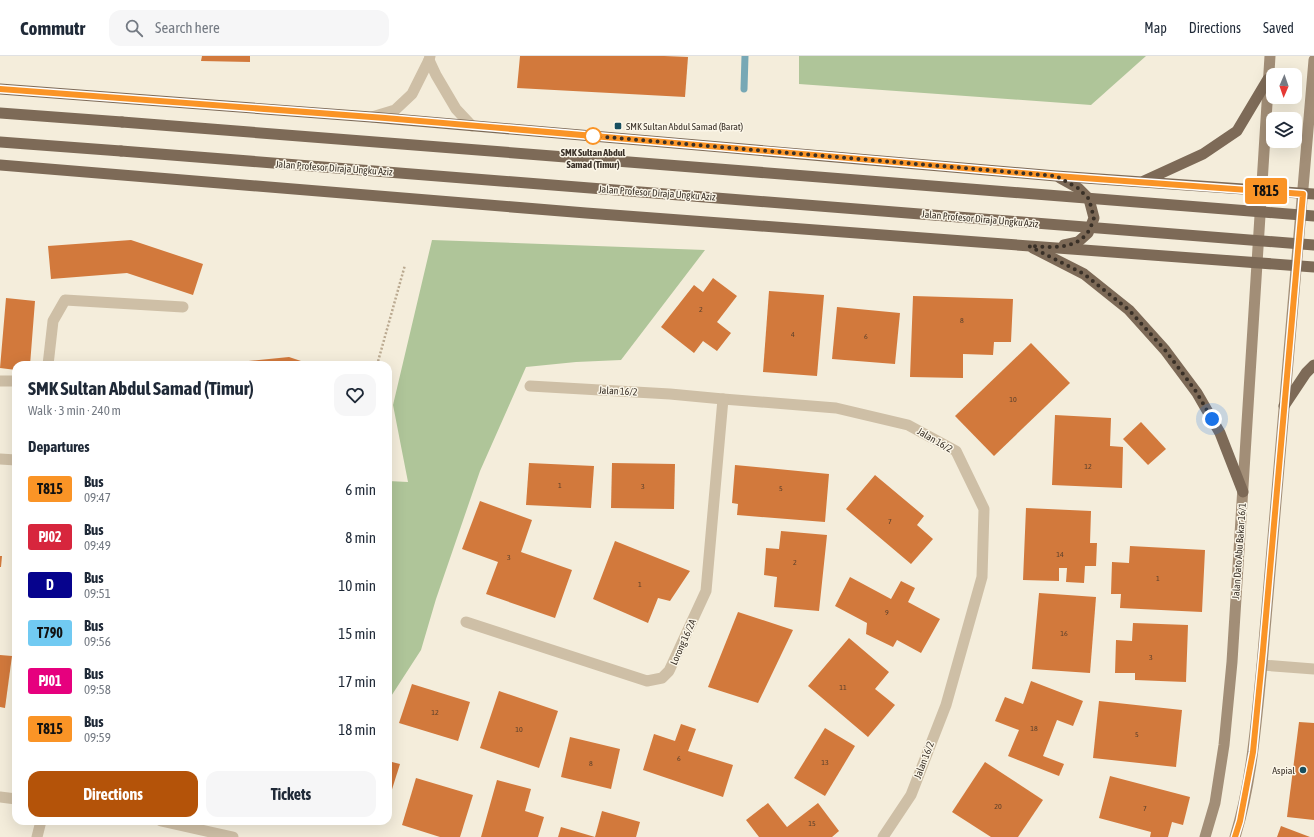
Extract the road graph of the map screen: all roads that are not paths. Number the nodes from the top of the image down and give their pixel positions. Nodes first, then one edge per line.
1 (1270, 56) edge
2 (429, 58) edge
3 (1314, 60) edge
4 (1269, 68) edge
5 (1266, 82) edge
6 (0, 89) edge
7 (1266, 104) edge
8 (0, 113) edge
9 (371, 117) junction
10 (472, 126) junction
11 (0, 142) edge
12 (0, 165) edge
13 (1056, 176) junction
14 (1141, 182) junction
15 (1261, 190) junction
16 (1308, 194) edge
17 (1314, 216) edge
18 (1314, 245) edge
19 (1029, 246) junction
20 (1056, 248) junction
21 (1257, 263) junction
22 (1297, 266) junction
23 (1314, 267) edge
24 (183, 307) dead end
25 (48, 361) edge
26 (1314, 365) edge
27 (0, 381) edge
28 (12, 382) edge
29 (530, 386) dead end
30 (723, 400) junction
31 (1284, 406) junction
32 (0, 459) edge
33 (12, 460) edge
34 (1243, 492) junction
35 (466, 622) dead end
36 (1262, 665) junction
37 (1314, 669) edge
38 (0, 797) edge
39 (12, 798) edge
40 (40, 825) edge
41 (179, 825) edge
42 (37, 837) edge
43 (233, 837) edge
44 (883, 837) edge
45 (1205, 837) edge
46 (1234, 837) edge

1 - 4 main road, Jalan Dato Abu Bakar 16/1
2 - 9 street
2 - 10 street
3 - 16 main road
5 - 14 main road
6 - 9 main road
7 - 15 main road, Jalan Dato Abu Bakar 16/1
8 - 17 main road, bridge
9 - 10 main road
10 - 13 main road
11 - 18 main road, Jalan Profesor Diraja Ungku Aziz, bridge
12 - 19 main road
13 - 14 main road
13 - 20 main road
14 - 15 main road
15 - 16 main road
15 - 21 main road, Jalan Dato Abu Bakar 16/1
16 - 22 main road
19 - 20 main road
19 - 34 main road
20 - 21 main road
21 - 22 main road
21 - 34 main road, Jalan Dato Abu Bakar 16/1
22 - 23 main road
22 - 31 main road
24 - 25 street
26 - 31 main road
27 - 28 street
29 - 30 street, Jalan 16/2
30 - 35 street, Lorong 16/2A
30 - 44 street, Jalan 16/2
31 - 36 main road
32 - 33 street
34 - 45 main road, Jalan Dato Abu Bakar 16/1
36 - 37 street
36 - 46 main road
38 - 39 street
40 - 42 street
41 - 43 street

